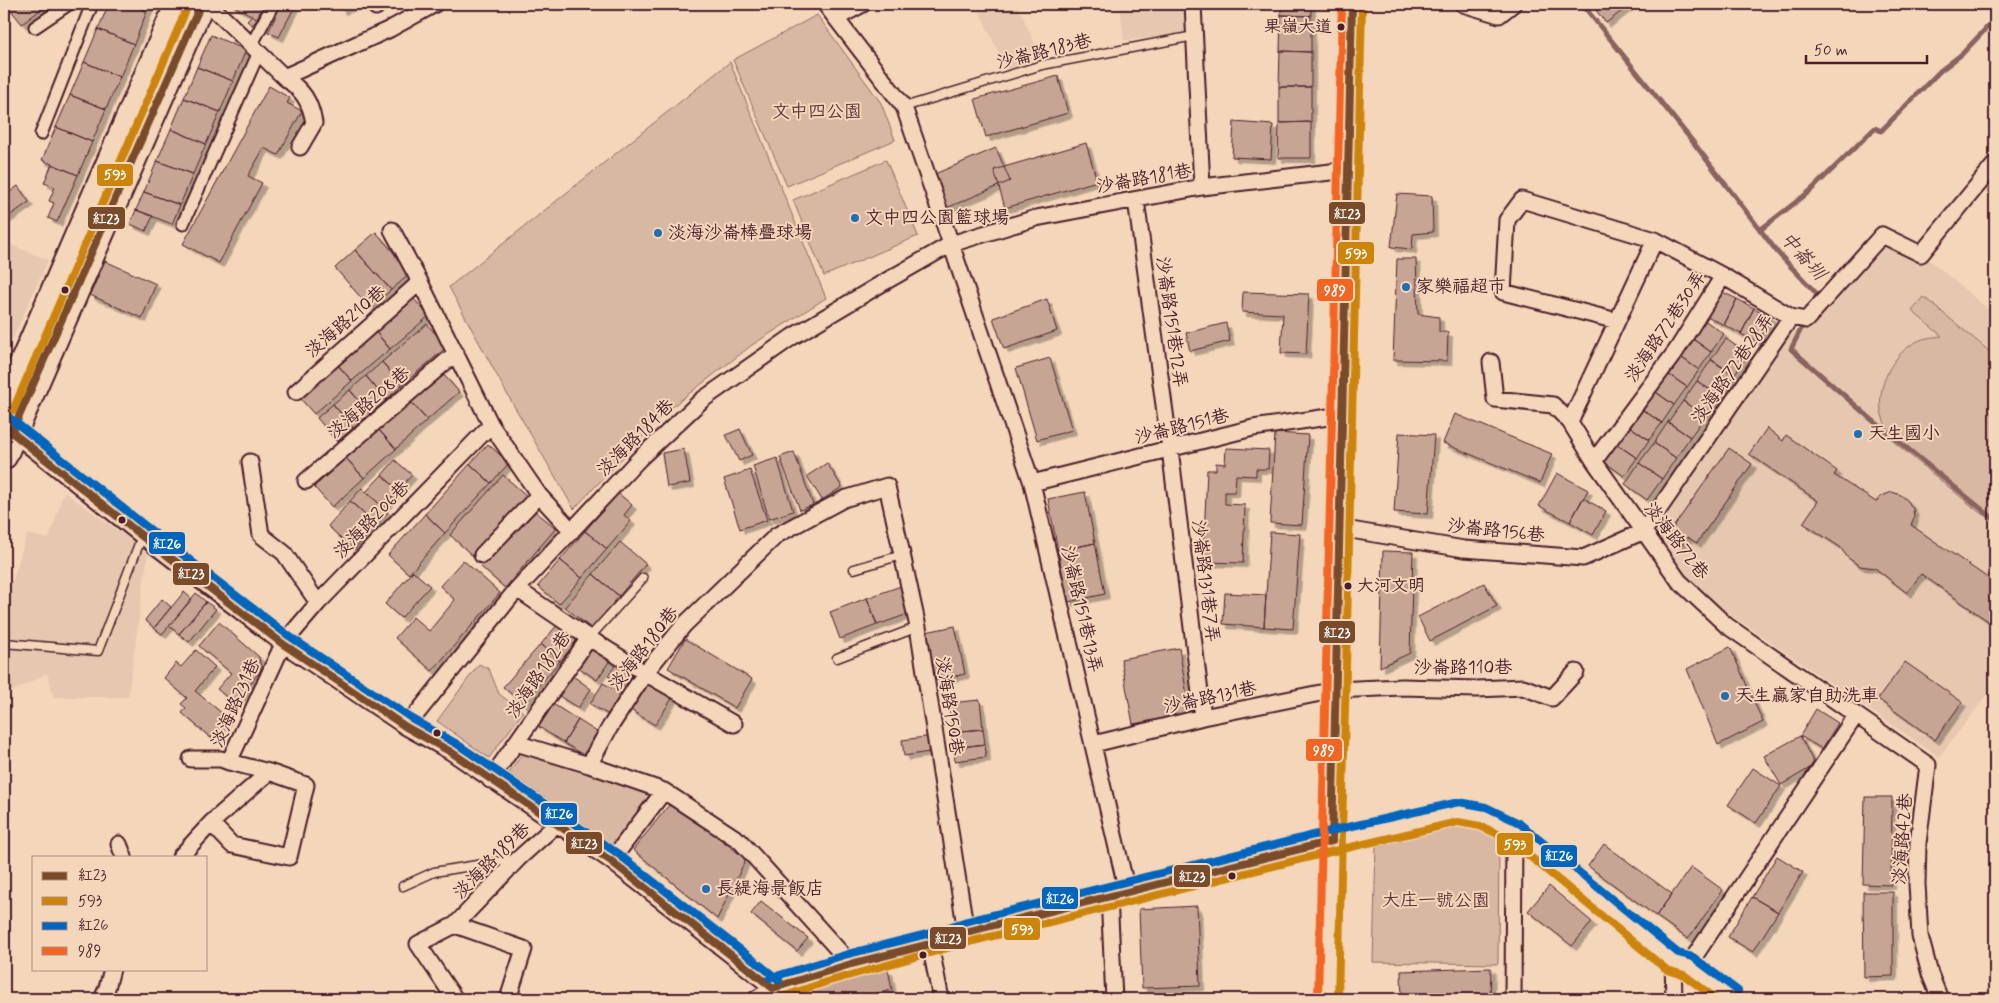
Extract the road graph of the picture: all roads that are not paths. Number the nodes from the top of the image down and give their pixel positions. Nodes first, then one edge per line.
1 (69, 4) edge
2 (92, 4) edge
3 (178, 4) edge
4 (202, 4) edge
5 (274, 4) edge
6 (434, 4) edge
7 (825, 4) edge
8 (863, 4) edge
9 (1193, 4) edge
10 (1352, 4) edge
11 (1463, 4) edge
12 (1513, 4) edge
13 (837, 18) junction
14 (35, 27) dead end
15 (1194, 36) junction
16 (255, 49) junction
17 (284, 77) junction
18 (904, 107) junction
19 (41, 134) dead end
20 (300, 147) dead end
21 (1995, 164) edge
22 (1348, 170) junction
23 (1202, 188) junction
24 (1136, 200) junction
25 (182, 224) dead end
26 (392, 230) dead end
27 (1654, 240) junction
28 (951, 244) junction
29 (1723, 276) junction
30 (420, 282) junction
31 (1791, 317) junction
32 (1616, 321) junction
33 (456, 353) junction
34 (1491, 362) dead end
35 (296, 392) dead end
36 (4, 406) edge
37 (1342, 415) junction
38 (1570, 422) junction
39 (491, 425) junction
40 (8, 429) edge
41 (1170, 449) junction
42 (4, 456) edge
43 (1594, 461) junction
44 (250, 462) dead end
45 (306, 481) dead end
46 (1032, 483) junction
47 (887, 486) joint
48 (539, 495) junction
49 (1340, 528) junction
50 (572, 531) junction
51 (1644, 531) junction
52 (142, 536) junction
53 (902, 554) junction
54 (482, 555) dead end
55 (854, 569) dead end
56 (643, 578) dead end
57 (517, 589) junction
58 (318, 603) junction
59 (918, 627) junction
60 (589, 638) junction
61 (4, 643) edge
62 (283, 644) junction
63 (837, 658) dead end
64 (645, 672) junction
65 (1576, 672) dead end
66 (1336, 690) junction
67 (1856, 715) junction
68 (1203, 717) junction
69 (734, 724) dead end
70 (406, 727) junction
71 (516, 743) junction
72 (1094, 744) junction
73 (191, 759) dead end
74 (230, 762) junction
75 (589, 765) junction
76 (270, 772) junction
77 (490, 780) junction
78 (664, 791) junction
79 (211, 823) junction
80 (557, 824) junction
81 (1514, 830) junction
82 (1332, 840) junction
83 (181, 856) edge
84 (519, 858) junction
85 (611, 861) junction
86 (403, 886) dead end
87 (1127, 891) junction
88 (1109, 896) junction
89 (455, 925) junction
90 (966, 932) junction
91 (930, 944) junction
92 (1673, 962) junction
93 (851, 964) junction
94 (1688, 966) junction
95 (112, 970) edge
96 (773, 988) junction
97 (102, 999) edge
98 (455, 999) edge
99 (508, 999) edge
100 (756, 999) edge
101 (941, 999) edge
102 (1114, 999) edge
103 (1328, 999) edge
104 (1513, 999) edge
105 (1674, 999) edge
106 (1732, 999) edge
107 (1940, 999) edge

1 - 14 street
2 - 19 street
3 - 36 main road
4 - 16 street
4 - 40 main road
5 - 16 street
6 - 17 street
7 - 13 street
8 - 13 street
9 - 15 street
10 - 22 street
11 - 12 street
13 - 18 street
15 - 18 lane, 沙崙路183巷
15 - 23 street
16 - 17 street
16 - 25 street
17 - 20 street
18 - 28 street
21 - 31 street, 淡海路72巷28弄
22 - 23 street, 沙崙路181巷
22 - 37 street
23 - 24 street, 沙崙路181巷
24 - 28 street, 沙崙路181巷
24 - 41 street, 沙崙路151巷12弄
26 - 30 street
27 - 29 street, 淡海路72巷30弄
27 - 32 street
27 - 32 street
28 - 46 street
28 - 50 street, 淡海路184巷
29 - 31 street
29 - 43 street, 淡海路72巷30弄
30 - 33 street
30 - 35 street, 淡海路210巷
31 - 51 street, 淡海路72巷28弄
32 - 38 street
33 - 39 street
33 - 45 street, 淡海路208巷
34 - 38 street, 淡海路72巷
37 - 41 street, 沙崙路151巷
37 - 49 street
38 - 43 street, 淡海路72巷
39 - 48 street
39 - 58 street, 淡海路206巷
40 - 42 main road
40 - 52 street
41 - 46 street, 沙崙路151巷
41 - 68 street, 沙崙路131巷7弄
43 - 51 street, 淡海路72巷
44 - 58 street
46 - 72 street, 沙崙路151巷13弄
47 - 53 street, 淡海路150巷
47 - 64 street, 淡海路180巷
48 - 50 street
48 - 54 street
49 - 51 street, 沙崙路156巷
49 - 66 street
50 - 57 street, 淡海路184巷
51 - 67 street, 淡海路72巷
52 - 61 lane
52 - 62 street
53 - 55 lane
53 - 59 street, 淡海路150巷
56 - 60 lane
57 - 60 street, 淡海路182巷
57 - 70 street, 淡海路184巷
58 - 62 street, 淡海路206巷
59 - 63 lane
59 - 90 street, 淡海路150巷
60 - 64 street
60 - 71 street, 淡海路182巷
62 - 70 street
62 - 74 street, 淡海路231巷
64 - 69 street
64 - 75 street, 淡海路180巷
65 - 66 street, 沙崙路110巷
66 - 68 street, 沙崙路131巷
66 - 82 street
67 - 94 street
67 - 107 street, 淡海路42巷
68 - 72 street, 沙崙路131巷
70 - 77 street
71 - 75 street
71 - 77 street, 淡海路182巷
72 - 87 street, 沙崙路151巷13弄
73 - 74 street
74 - 76 street, 淡海路231巷
75 - 78 street
76 - 79 street
76 - 79 street, 淡海路231巷
77 - 80 street
78 - 85 street
78 - 93 street
79 - 83 street
80 - 84 street, 淡海路189巷
80 - 85 street
81 - 82 street
81 - 92 street
81 - 104 street
82 - 87 street
82 - 103 street
84 - 86 lane
84 - 89 street, 淡海路189巷
85 - 96 street
87 - 88 street
88 - 90 street
88 - 102 street
89 - 98 street, 淡海路189巷
89 - 99 street, 淡海路189巷
90 - 91 street
91 - 93 street
91 - 101 street
92 - 94 street
92 - 105 street
93 - 96 street
94 - 106 street
95 - 97 street
96 - 100 street

